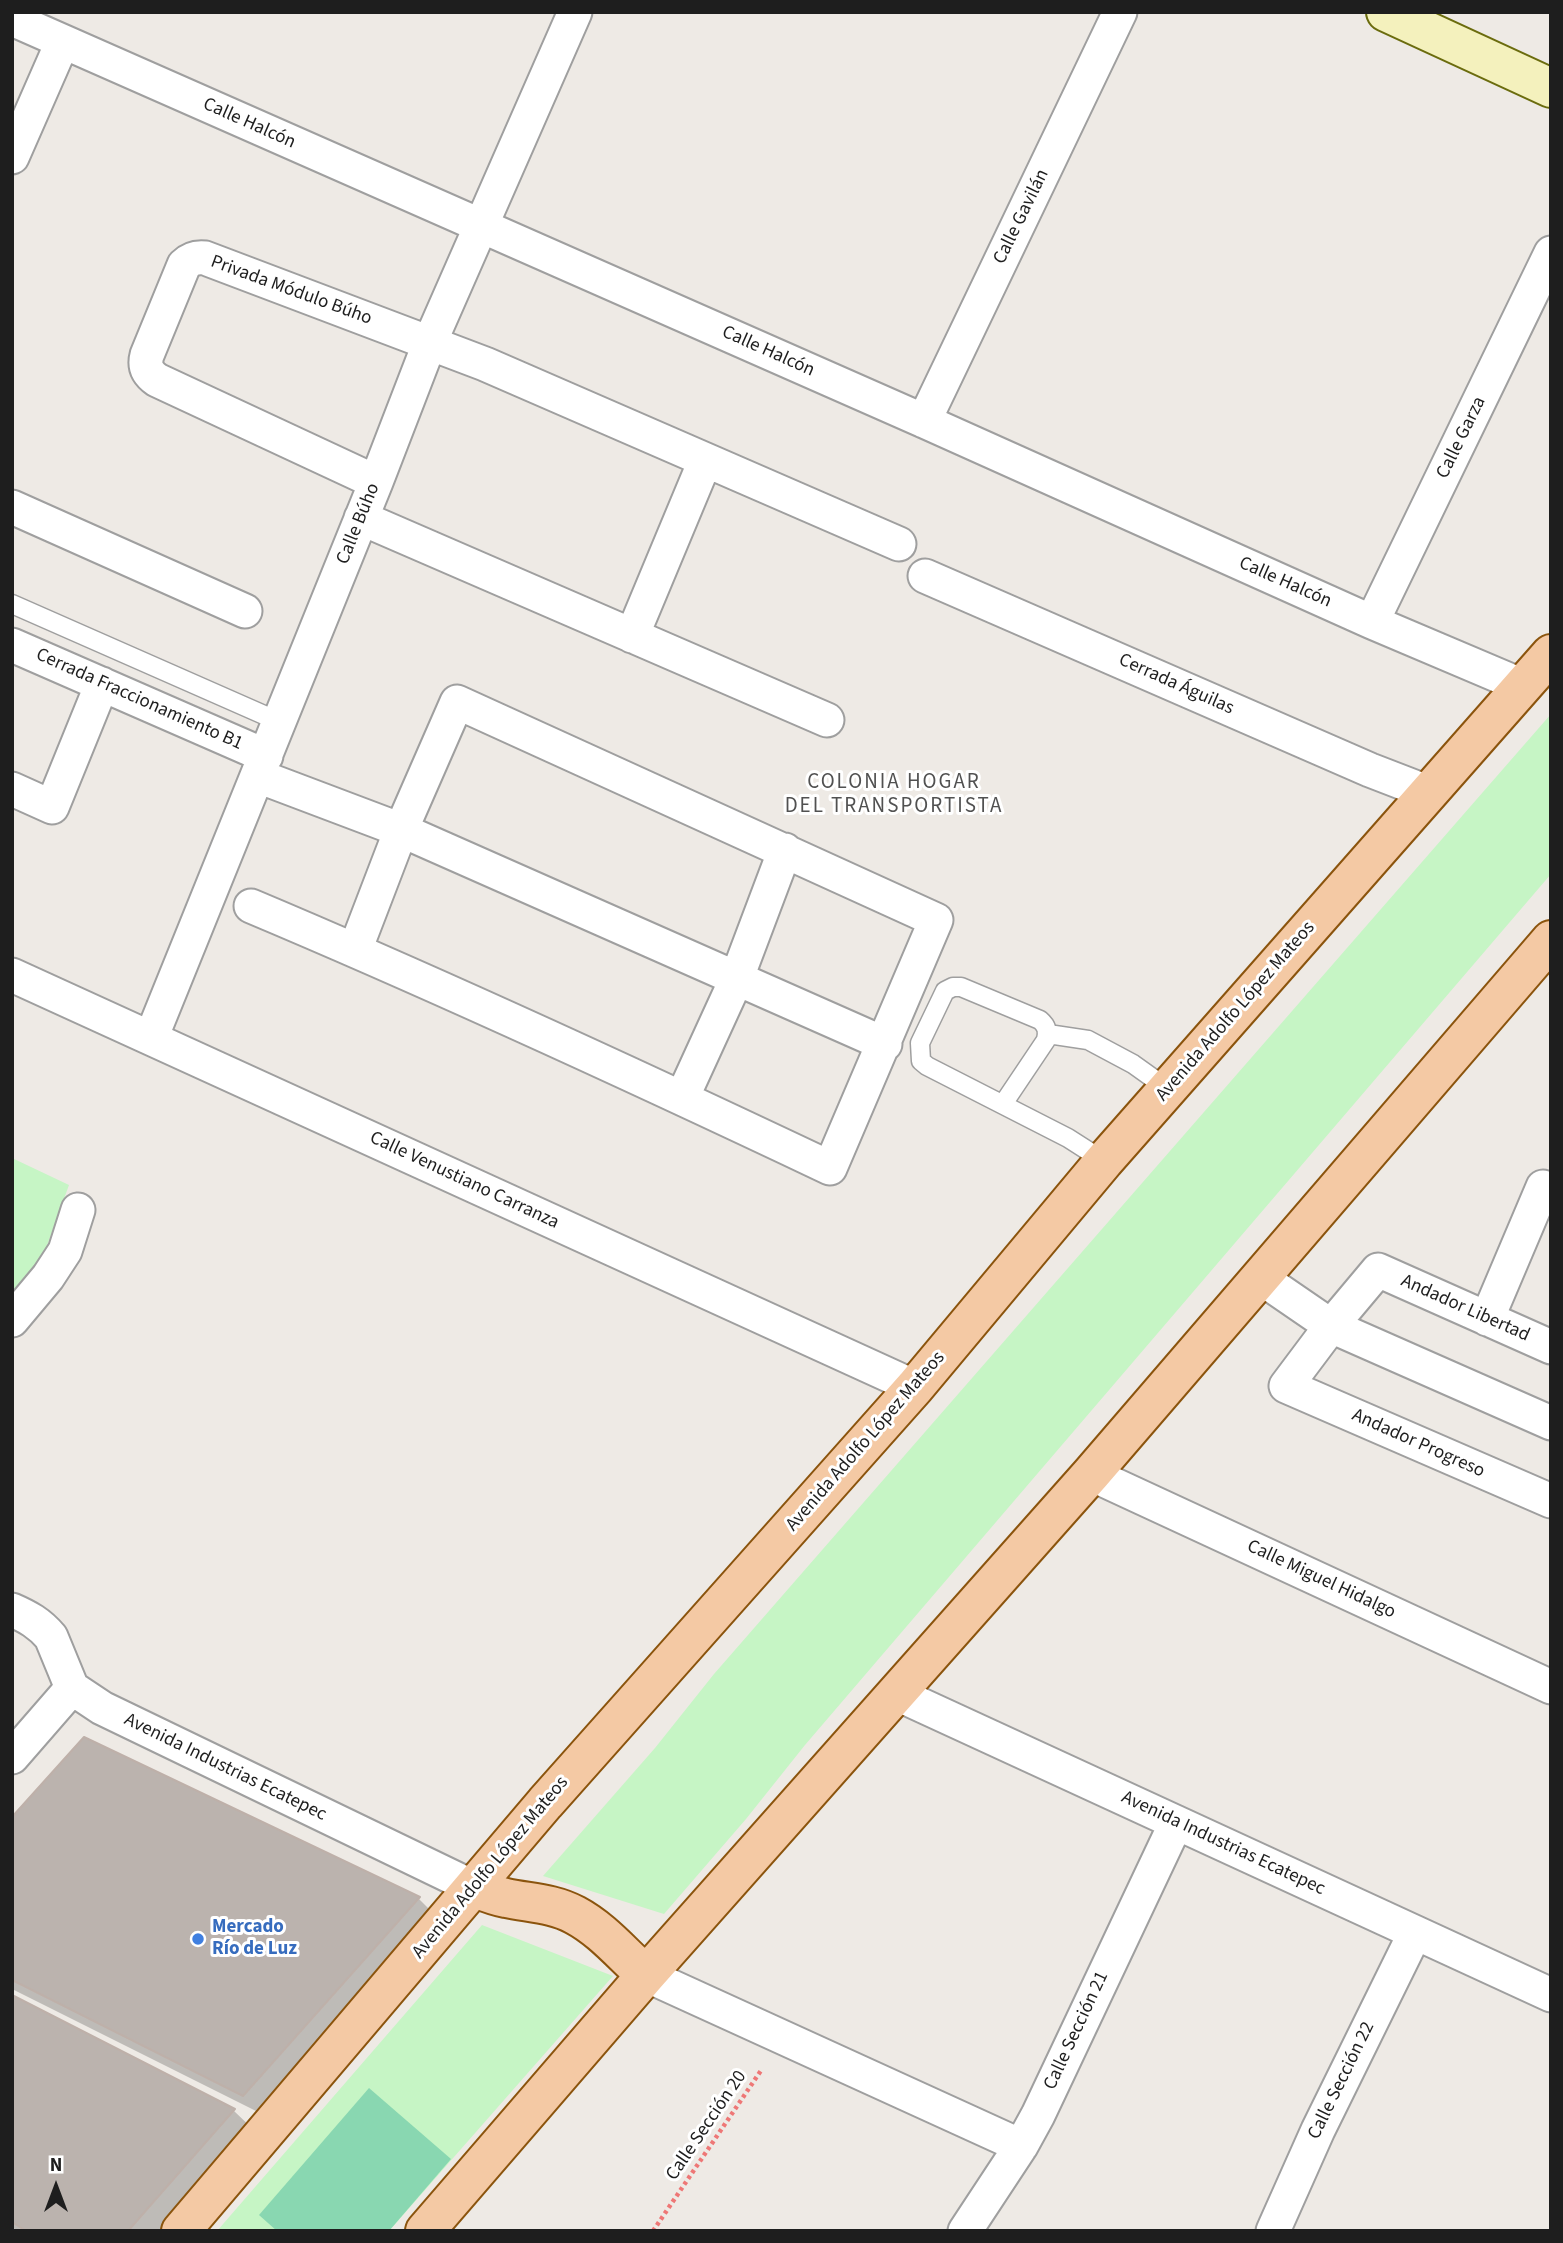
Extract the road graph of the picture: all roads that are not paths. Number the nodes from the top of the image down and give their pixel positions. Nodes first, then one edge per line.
1 (575, 12) edge
2 (1120, 12) edge
3 (1408, 17) edge
4 (22, 19) edge
5 (62, 43) junction
6 (1551, 88) edge
7 (12, 157) edge
8 (481, 226) junction
9 (1551, 253) edge
10 (430, 341) junction
11 (924, 421) junction
12 (705, 461) junction
13 (376, 482) junction
14 (12, 506) edge
15 (361, 518) junction
16 (899, 544) dead end
17 (925, 576) dead end
18 (12, 604) edge
19 (245, 611) dead end
20 (1372, 622) junction
21 (632, 636) junction
22 (12, 645) edge
23 (1551, 654) edge
24 (102, 684) junction
25 (1523, 686) junction
26 (827, 720) dead end
27 (280, 722) junction
28 (262, 766) junction
29 (12, 789) edge
30 (1427, 792) junction
31 (401, 830) junction
32 (785, 850) junction
33 (251, 906) dead end
34 (1551, 940) edge
35 (355, 950) junction
36 (12, 975) edge
37 (736, 980) junction
38 (1048, 1034) junction
39 (151, 1038) junction
40 (885, 1044) junction
41 (1168, 1089) junction
42 (682, 1098) junction
43 (1003, 1104) junction
44 (1104, 1161) junction
45 (1551, 1190) edge
46 (78, 1210) dead end
47 (1261, 1278) junction
48 (1487, 1319) junction
49 (12, 1320) edge
50 (1331, 1326) junction
51 (1551, 1347) edge
52 (915, 1387) junction
53 (1551, 1423) edge
54 (1091, 1475) junction
55 (1551, 1502) edge
56 (12, 1609) edge
57 (1551, 1687) edge
58 (72, 1688) junction
59 (895, 1693) junction
60 (12, 1757) edge
61 (1176, 1822) junction
62 (475, 1888) junction
63 (1415, 1933) junction
64 (646, 1975) junction
65 (1551, 1995) edge
66 (1021, 2146) junction
67 (181, 2231) edge
68 (425, 2231) edge
69 (965, 2231) edge
70 (1273, 2231) edge

1 - 8 street, Calle Búho
2 - 11 street, Calle Gavilán
3 - 6 street
4 - 5 street, Calle Halcón
5 - 7 street
5 - 8 street, Calle Halcón
8 - 10 street, Calle Búho
8 - 11 street, Calle Halcón
9 - 20 street, Calle Garza
10 - 12 street, Privada Módulo Búho
10 - 13 street, Calle Búho
10 - 13 street, Privada Módulo Búho
11 - 20 street, Calle Halcón
12 - 16 street, Privada Módulo Búho
12 - 21 street
13 - 15 street, Calle Búho
14 - 19 street
15 - 21 street
15 - 27 street, Calle Búho
17 - 30 street, Cerrada Águilas
18 - 27 lane
20 - 25 street, Calle Halcón
21 - 26 street
22 - 24 street, Cerrada Fraccionamiento B1
23 - 25 main road, Avenida Adolfo López Mateos
24 - 28 street, Cerrada Fraccionamiento B1
24 - 29 street
25 - 30 main road, Avenida Adolfo López Mateos
27 - 28 street, Calle Búho
28 - 31 street, Cerrada Fraccionamiento B1
28 - 39 street, Calle Búho
30 - 41 main road, Avenida Adolfo López Mateos
31 - 32 street
31 - 35 street
31 - 37 street, Cerrada Fraccionamiento B1
32 - 37 street
32 - 40 street
33 - 35 street
34 - 47 main road
35 - 42 street
36 - 39 street, Calle Venustiano Carranza
37 - 40 street, Cerrada Fraccionamiento B1
37 - 42 street
38 - 41 lane
38 - 43 lane
38 - 43 lane
39 - 52 street, Calle Venustiano Carranza
40 - 42 street
41 - 44 main road, Avenida Adolfo López Mateos
43 - 44 lane
44 - 52 main road, Avenida Adolfo López Mateos
45 - 48 street
46 - 49 street
47 - 50 street
47 - 54 main road
48 - 50 street, Andador Libertad
48 - 51 street, Andador Libertad
50 - 53 street
50 - 55 street, Andador Progreso
52 - 62 main road, Avenida Adolfo López Mateos
54 - 57 street, Calle Miguel Hidalgo
54 - 59 main road
56 - 58 street
58 - 60 street
58 - 62 street, Avenida Industrias Ecatepec
59 - 61 street, Avenida Industrias Ecatepec
59 - 64 main road
61 - 63 street, Avenida Industrias Ecatepec
61 - 66 street, Calle Sección 21
62 - 64 main road
62 - 67 main road, Avenida Adolfo López Mateos
63 - 65 street, Avenida Industrias Ecatepec
63 - 70 street, Calle Sección 22
64 - 66 street
64 - 68 main road
66 - 69 street, Calle Sección 21

